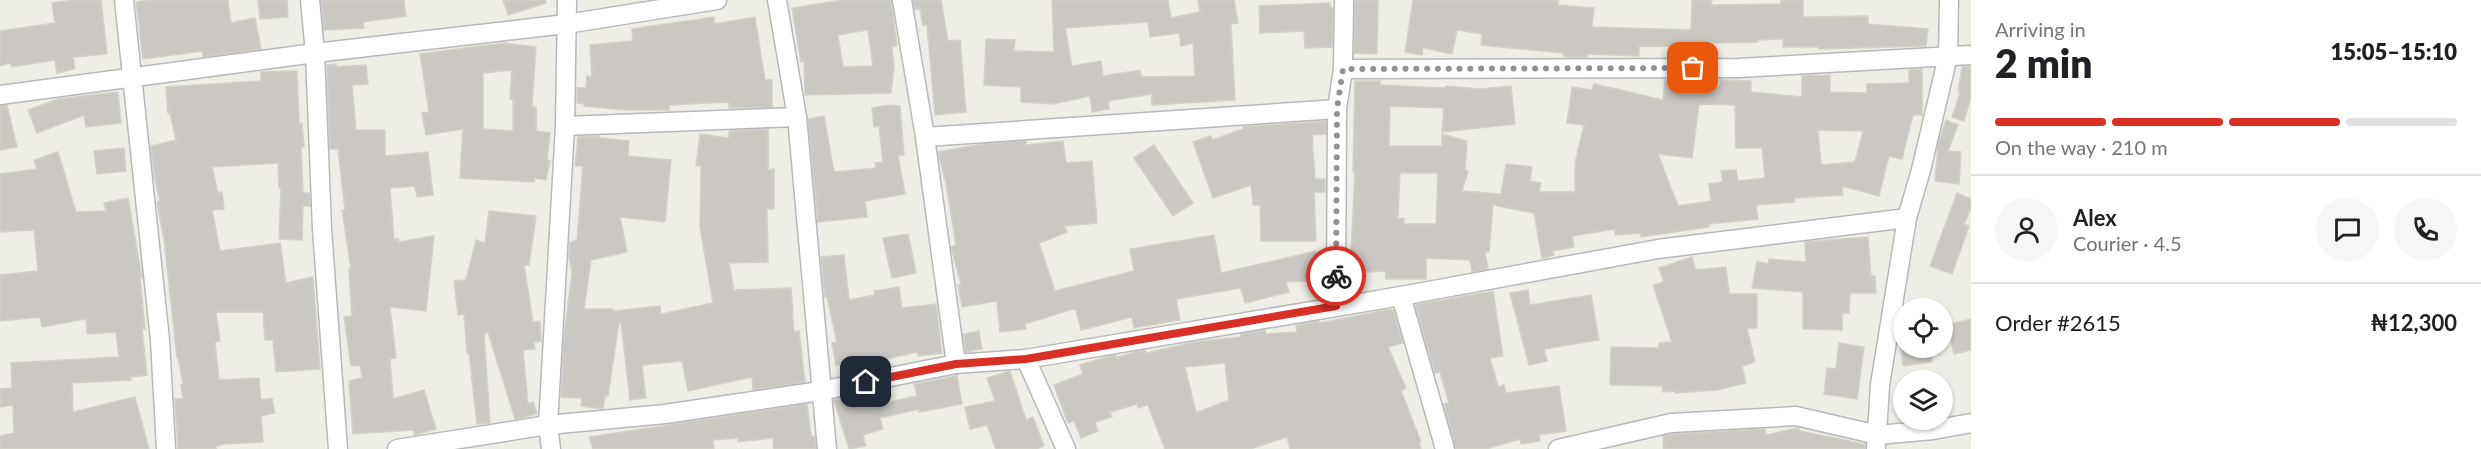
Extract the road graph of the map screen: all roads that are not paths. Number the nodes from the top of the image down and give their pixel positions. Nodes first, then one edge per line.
1 (124, 0) edge
2 (310, 0) edge
3 (567, 0) edge
4 (717, 0) edge
5 (777, 0) edge
6 (902, 0) edge
7 (1344, 0) edge
8 (1949, 0) edge
9 (566, 24) junction
10 (315, 53) junction
11 (1971, 55) edge
12 (1948, 56) junction
13 (1343, 69) junction
14 (131, 79) junction
15 (0, 95) edge
16 (1337, 109) junction
17 (797, 117) junction
18 (565, 126) junction
19 (925, 137) junction
20 (1907, 218) junction
21 (1401, 296) junction
22 (1336, 306) junction
23 (1026, 359) junction
24 (956, 364) junction
25 (820, 391) junction
26 (1971, 423) edge
27 (548, 425) junction
28 (1877, 442) edge
29 (166, 449) edge
30 (338, 449) edge
31 (397, 449) edge
32 (551, 449) edge
33 (826, 449) edge
34 (1066, 449) edge
35 (1445, 449) edge
36 (1558, 449) edge

1 - 14 street
2 - 10 street
3 - 9 street
4 - 9 street
5 - 17 street
6 - 19 street
7 - 13 street
8 - 12 street
9 - 10 street
9 - 18 street
10 - 14 street
10 - 30 street
11 - 12 street
12 - 13 street
12 - 20 street
13 - 16 street
14 - 15 street
14 - 29 street
16 - 19 street
16 - 22 street
17 - 18 street
17 - 25 street
18 - 27 street
19 - 24 street
20 - 21 street
20 - 28 street
21 - 22 street
21 - 35 street
22 - 23 street
23 - 24 street
23 - 34 street
24 - 25 street
25 - 27 street
25 - 33 street
26 - 28 street
27 - 31 street
27 - 32 street
28 - 36 street

